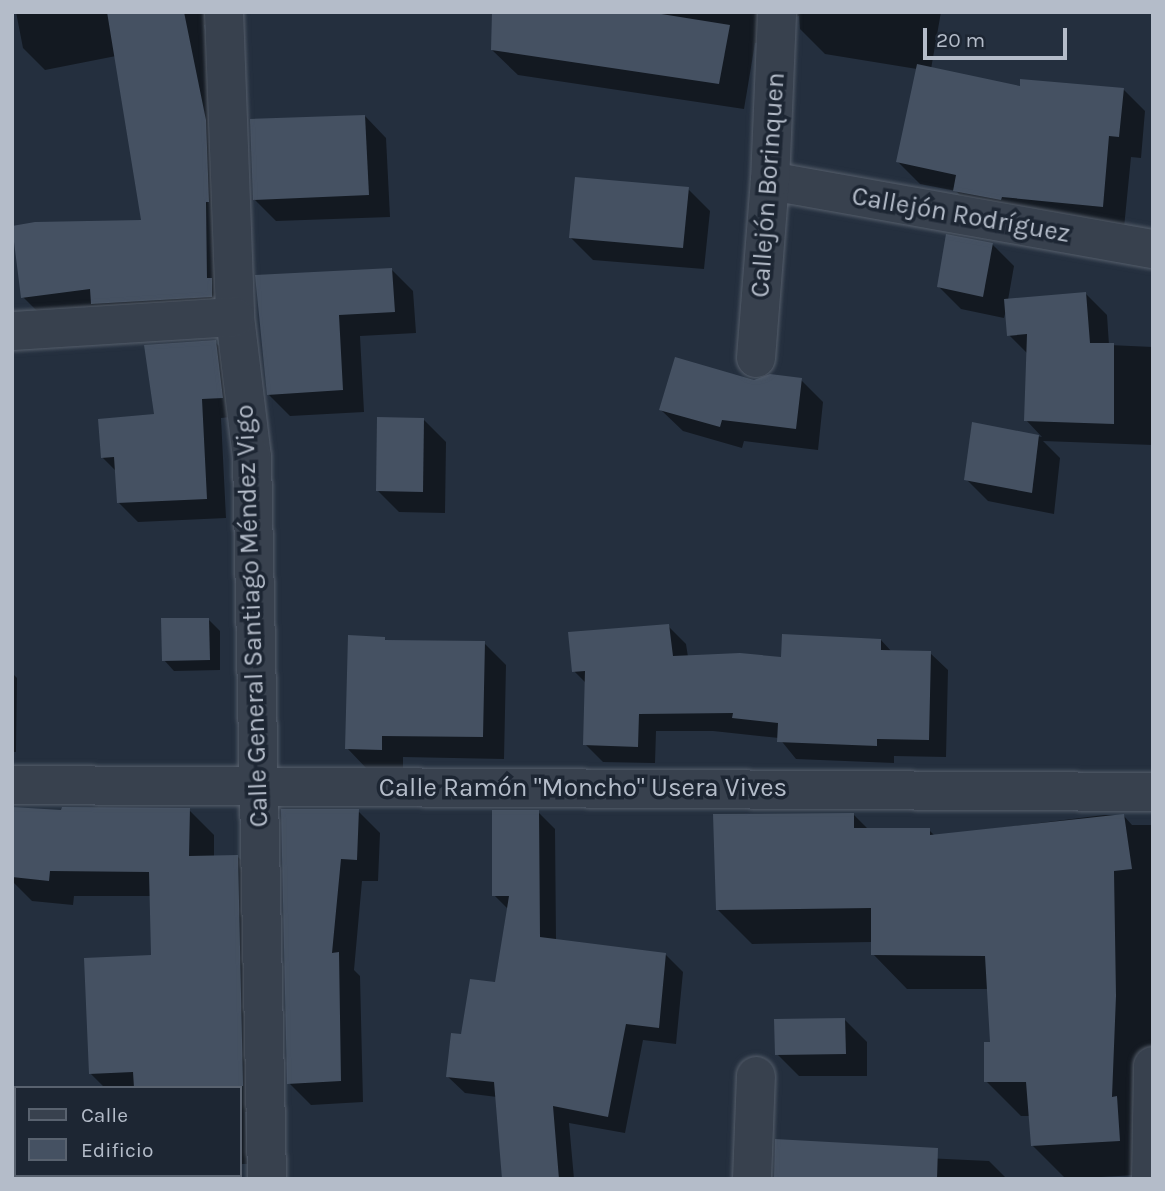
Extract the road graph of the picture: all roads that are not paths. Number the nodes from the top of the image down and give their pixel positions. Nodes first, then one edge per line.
1 (224, 12) edge
2 (777, 12) edge
3 (770, 181) junction
4 (1153, 249) edge
5 (235, 317) junction
6 (12, 331) edge
7 (756, 358) dead end
8 (12, 785) edge
9 (259, 786) junction
10 (1153, 792) edge
11 (1153, 1066) edge
12 (756, 1076) dead end
13 (267, 1179) edge
14 (752, 1179) edge
15 (1151, 1179) edge

1 - 5 street, Calle General Santiago Méndez Vigo
2 - 3 street, Callejón Borinquen
3 - 4 street, Callejón Rodríguez
3 - 7 street, Callejón Borinquen
5 - 6 street
5 - 9 street, Calle General Santiago Méndez Vigo
8 - 9 street, Calle Ramón "Moncho" Usera Vives
9 - 10 street, Calle Ramón "Moncho" Usera Vives
9 - 13 street, Calle General Santiago Méndez Vigo
11 - 15 street
12 - 14 street

